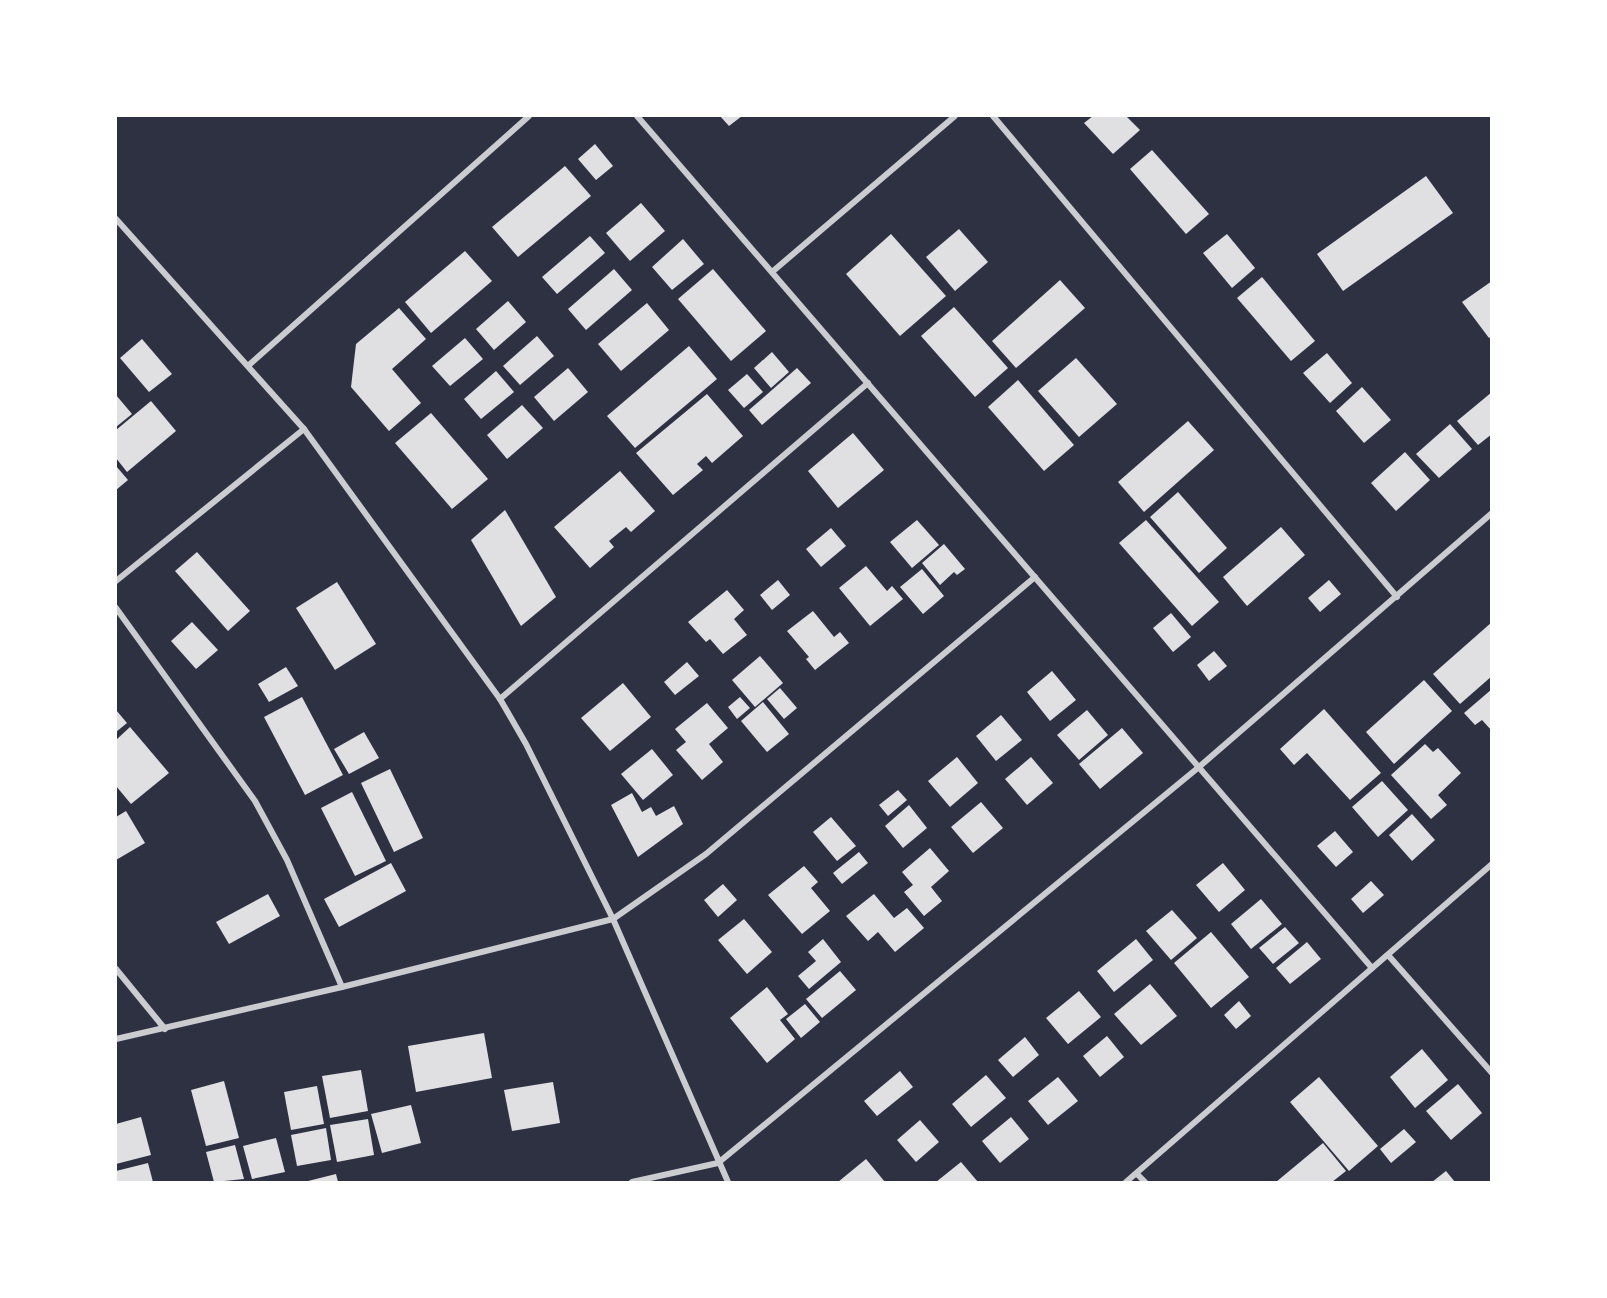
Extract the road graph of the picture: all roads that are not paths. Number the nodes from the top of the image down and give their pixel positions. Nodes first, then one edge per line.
1 (529, 116) edge
2 (637, 116) edge
3 (955, 116) edge
4 (993, 116) edge
5 (116, 219) edge
6 (772, 272) junction
7 (249, 365) junction
8 (868, 383) junction
9 (304, 429) junction
10 (1491, 513) edge
11 (1035, 577) junction
12 (116, 581) edge
13 (1397, 597) junction
14 (116, 608) edge
15 (500, 699) junction
16 (1199, 767) junction
17 (1491, 864) edge
18 (613, 919) junction
19 (1388, 955) junction
20 (1372, 968) junction
21 (116, 969) edge
22 (342, 987) junction
23 (165, 1029) junction
24 (116, 1039) edge
25 (1491, 1073) edge
26 (718, 1163) junction
27 (1137, 1174) junction
28 (632, 1182) edge
29 (728, 1182) edge
30 (1126, 1182) edge
31 (1145, 1182) edge

1 - 7 street
2 - 6 street
3 - 6 street
4 - 13 street
5 - 7 street
6 - 8 street
7 - 9 street
8 - 11 street
8 - 15 street
9 - 12 street
9 - 15 street
10 - 13 street
11 - 16 street
11 - 18 street
13 - 16 street
14 - 22 street
15 - 18 street
16 - 20 street
16 - 26 street
17 - 19 street
18 - 22 street
18 - 26 street
19 - 20 street
19 - 25 street
20 - 27 street
21 - 23 street
22 - 23 street
23 - 24 street
26 - 28 street
26 - 29 street
27 - 30 street
27 - 31 street

